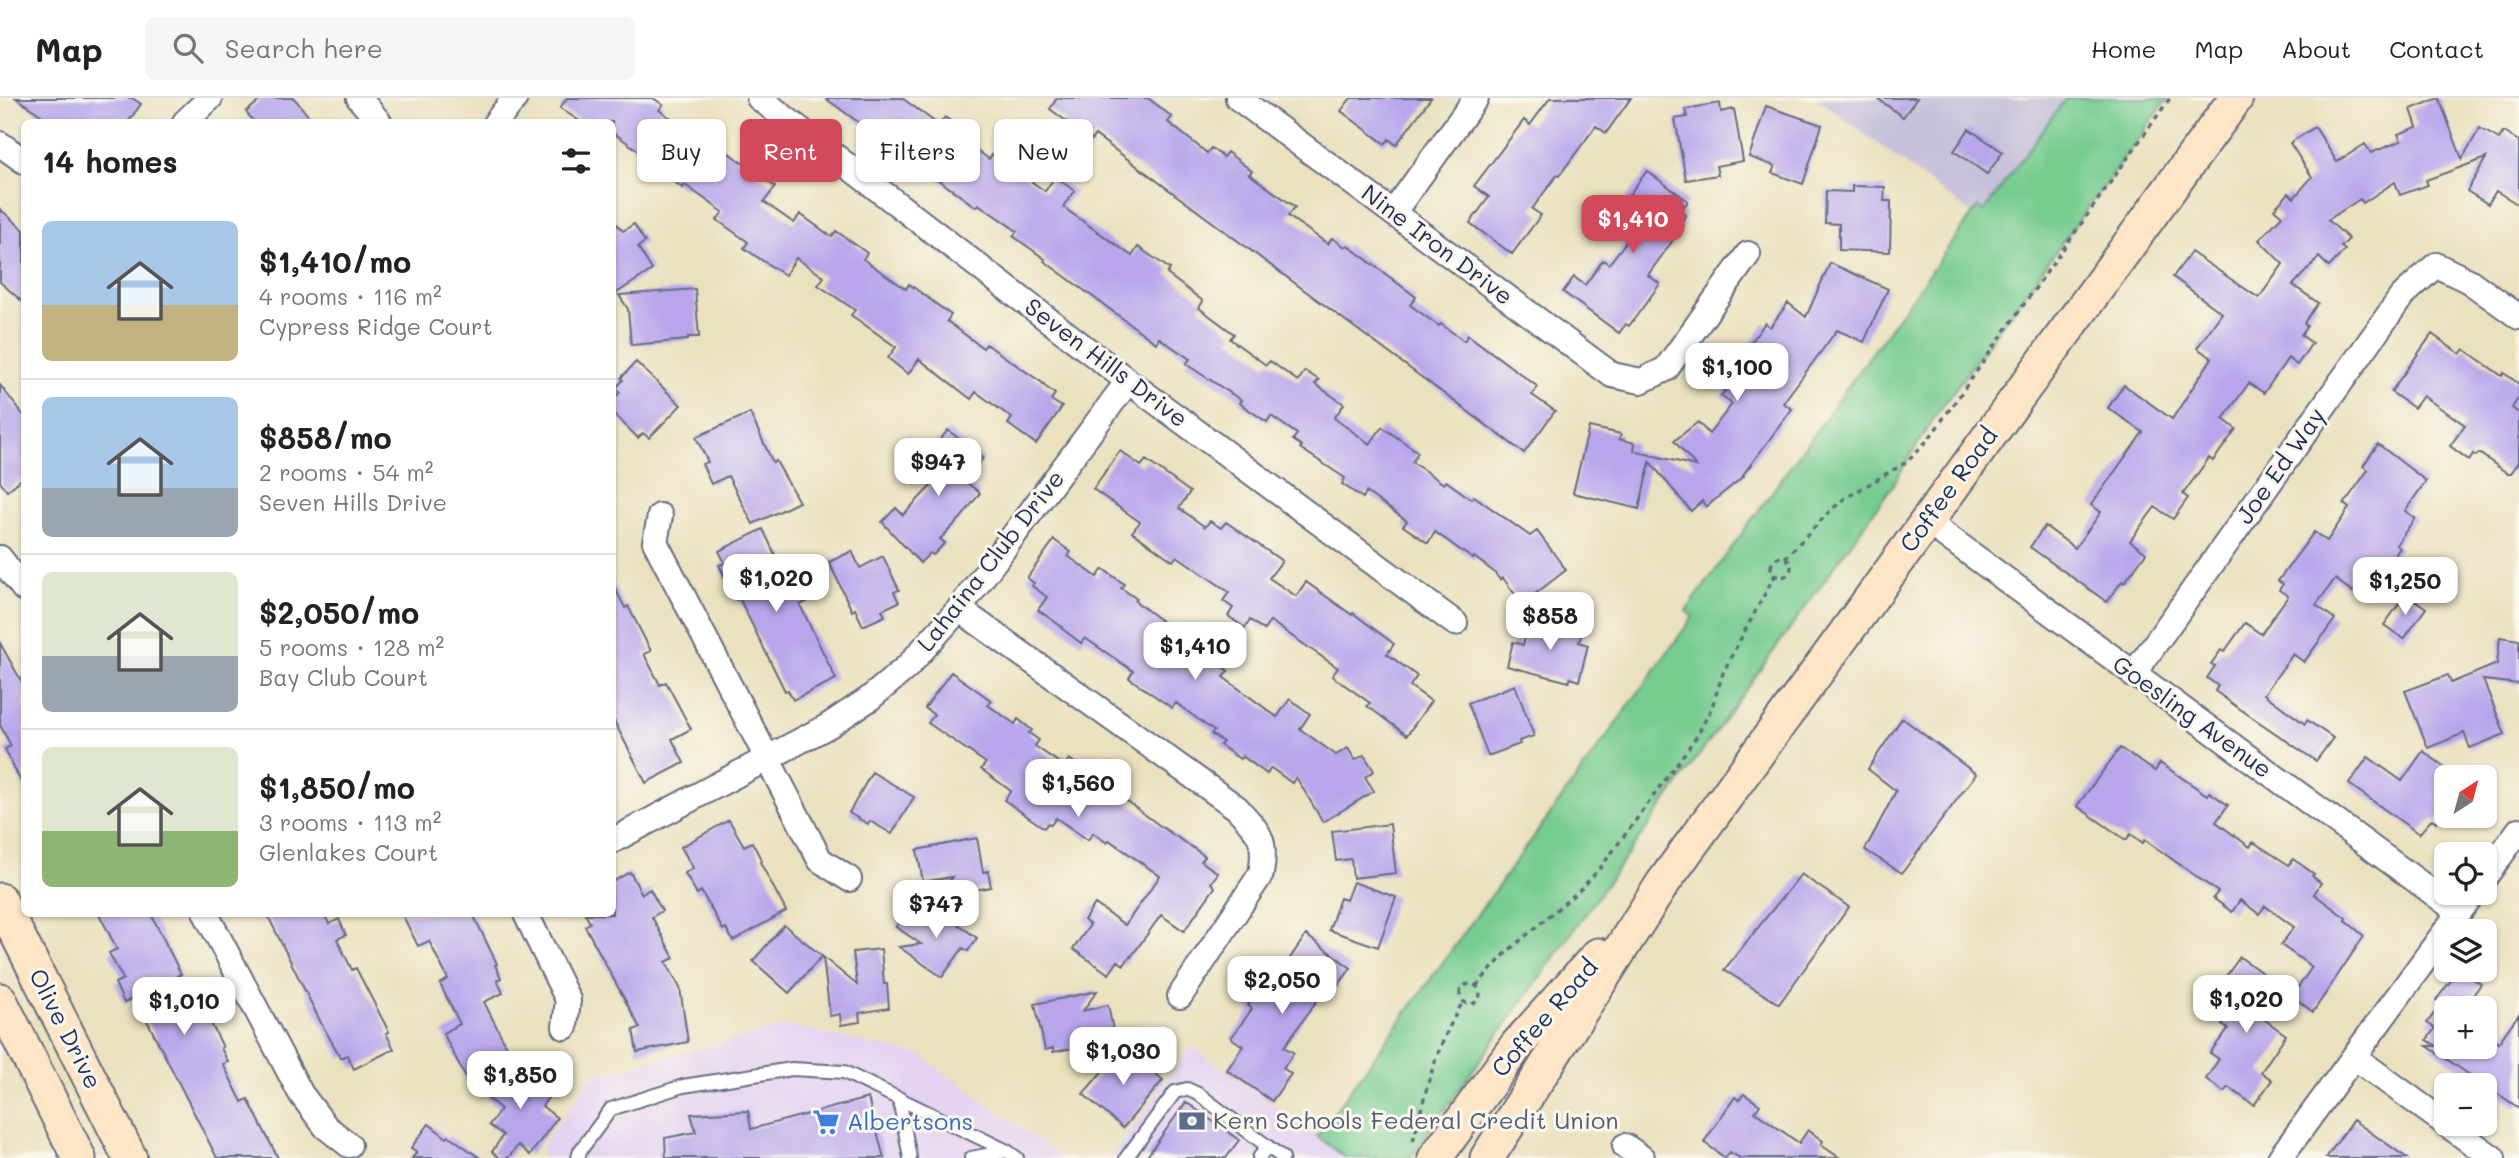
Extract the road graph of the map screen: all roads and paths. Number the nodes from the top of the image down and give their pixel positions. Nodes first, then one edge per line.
1 (211, 98) edge
2 (359, 98) edge
3 (515, 98) edge
4 (759, 98) edge
5 (1238, 98) edge
6 (1476, 98) edge
7 (2170, 98) edge
8 (2236, 98) edge
9 (188, 119) edge
10 (376, 119) edge
11 (498, 119) edge
12 (0, 144) edge
13 (21, 160) edge
14 (1393, 213) junction
15 (1748, 254) dead end
16 (2519, 317) edge
17 (1128, 381) junction
18 (660, 516) dead end
19 (1926, 521) junction
20 (0, 558) edge
21 (1785, 558) junction
22 (1775, 575) junction
23 (21, 585) edge
24 (960, 610) junction
25 (1455, 623) dead end
26 (2133, 675) junction
27 (766, 759) junction
28 (2519, 830) edge
29 (616, 839) edge
30 (2497, 860) edge
31 (849, 879) dead end
32 (1664, 883) junction
33 (0, 900) edge
34 (2464, 905) edge
35 (0, 911) edge
36 (2459, 912) junction
37 (208, 917) edge
38 (527, 917) edge
39 (19, 939) junction
40 (1476, 986) junction
41 (1180, 996) dead end
42 (0, 1000) edge
43 (1463, 1002) junction
44 (565, 1027) dead end
45 (2354, 1056) junction
46 (898, 1098) junction
47 (349, 1145) dead end
48 (1267, 1146) junction
49 (1423, 1151) edge
50 (1012, 1154) edge
51 (79, 1158) edge
52 (130, 1158) edge
53 (578, 1158) edge
54 (910, 1158) edge
55 (971, 1158) edge
56 (1126, 1158) edge
57 (1259, 1158) edge
58 (1283, 1158) edge
59 (1486, 1158) edge
60 (2280, 1158) edge
61 (2493, 1158) edge

1 - 9 street
2 - 10 street
3 - 11 street
4 - 17 street, Seven Hills Drive
5 - 14 street, Nine Iron Drive
6 - 14 street
7 - 21 path
8 - 19 main road, Coffee Road
12 - 13 street
14 - 15 street, Nine Iron Drive
16 - 26 street, Joe Ed Way
17 - 24 street, Lahaina Club Drive
17 - 25 street, Seven Hills Drive
18 - 27 street
19 - 26 street, Goesling Avenue
19 - 32 main road, Coffee Road
20 - 23 street
21 - 22 path
21 - 22 path
22 - 40 path
24 - 27 street, Lahaina Club Drive
24 - 41 street
26 - 36 street, Goesling Avenue
27 - 29 street, Lahaina Club Drive
27 - 31 street
28 - 30 street
32 - 49 main road, Coffee Road
32 - 59 main road, Coffee Road
33 - 39 main road, Olive Drive
34 - 36 street
35 - 39 main road
36 - 45 street
37 - 47 street
38 - 44 street
39 - 52 main road, Olive Drive
40 - 43 path
40 - 43 path
42 - 51 main road, Olive Drive
43 - 49 path
45 - 60 street
45 - 61 street
46 - 50 lane
46 - 53 lane
46 - 54 lane
48 - 56 lane
48 - 57 lane
48 - 58 lane
50 - 55 lane

